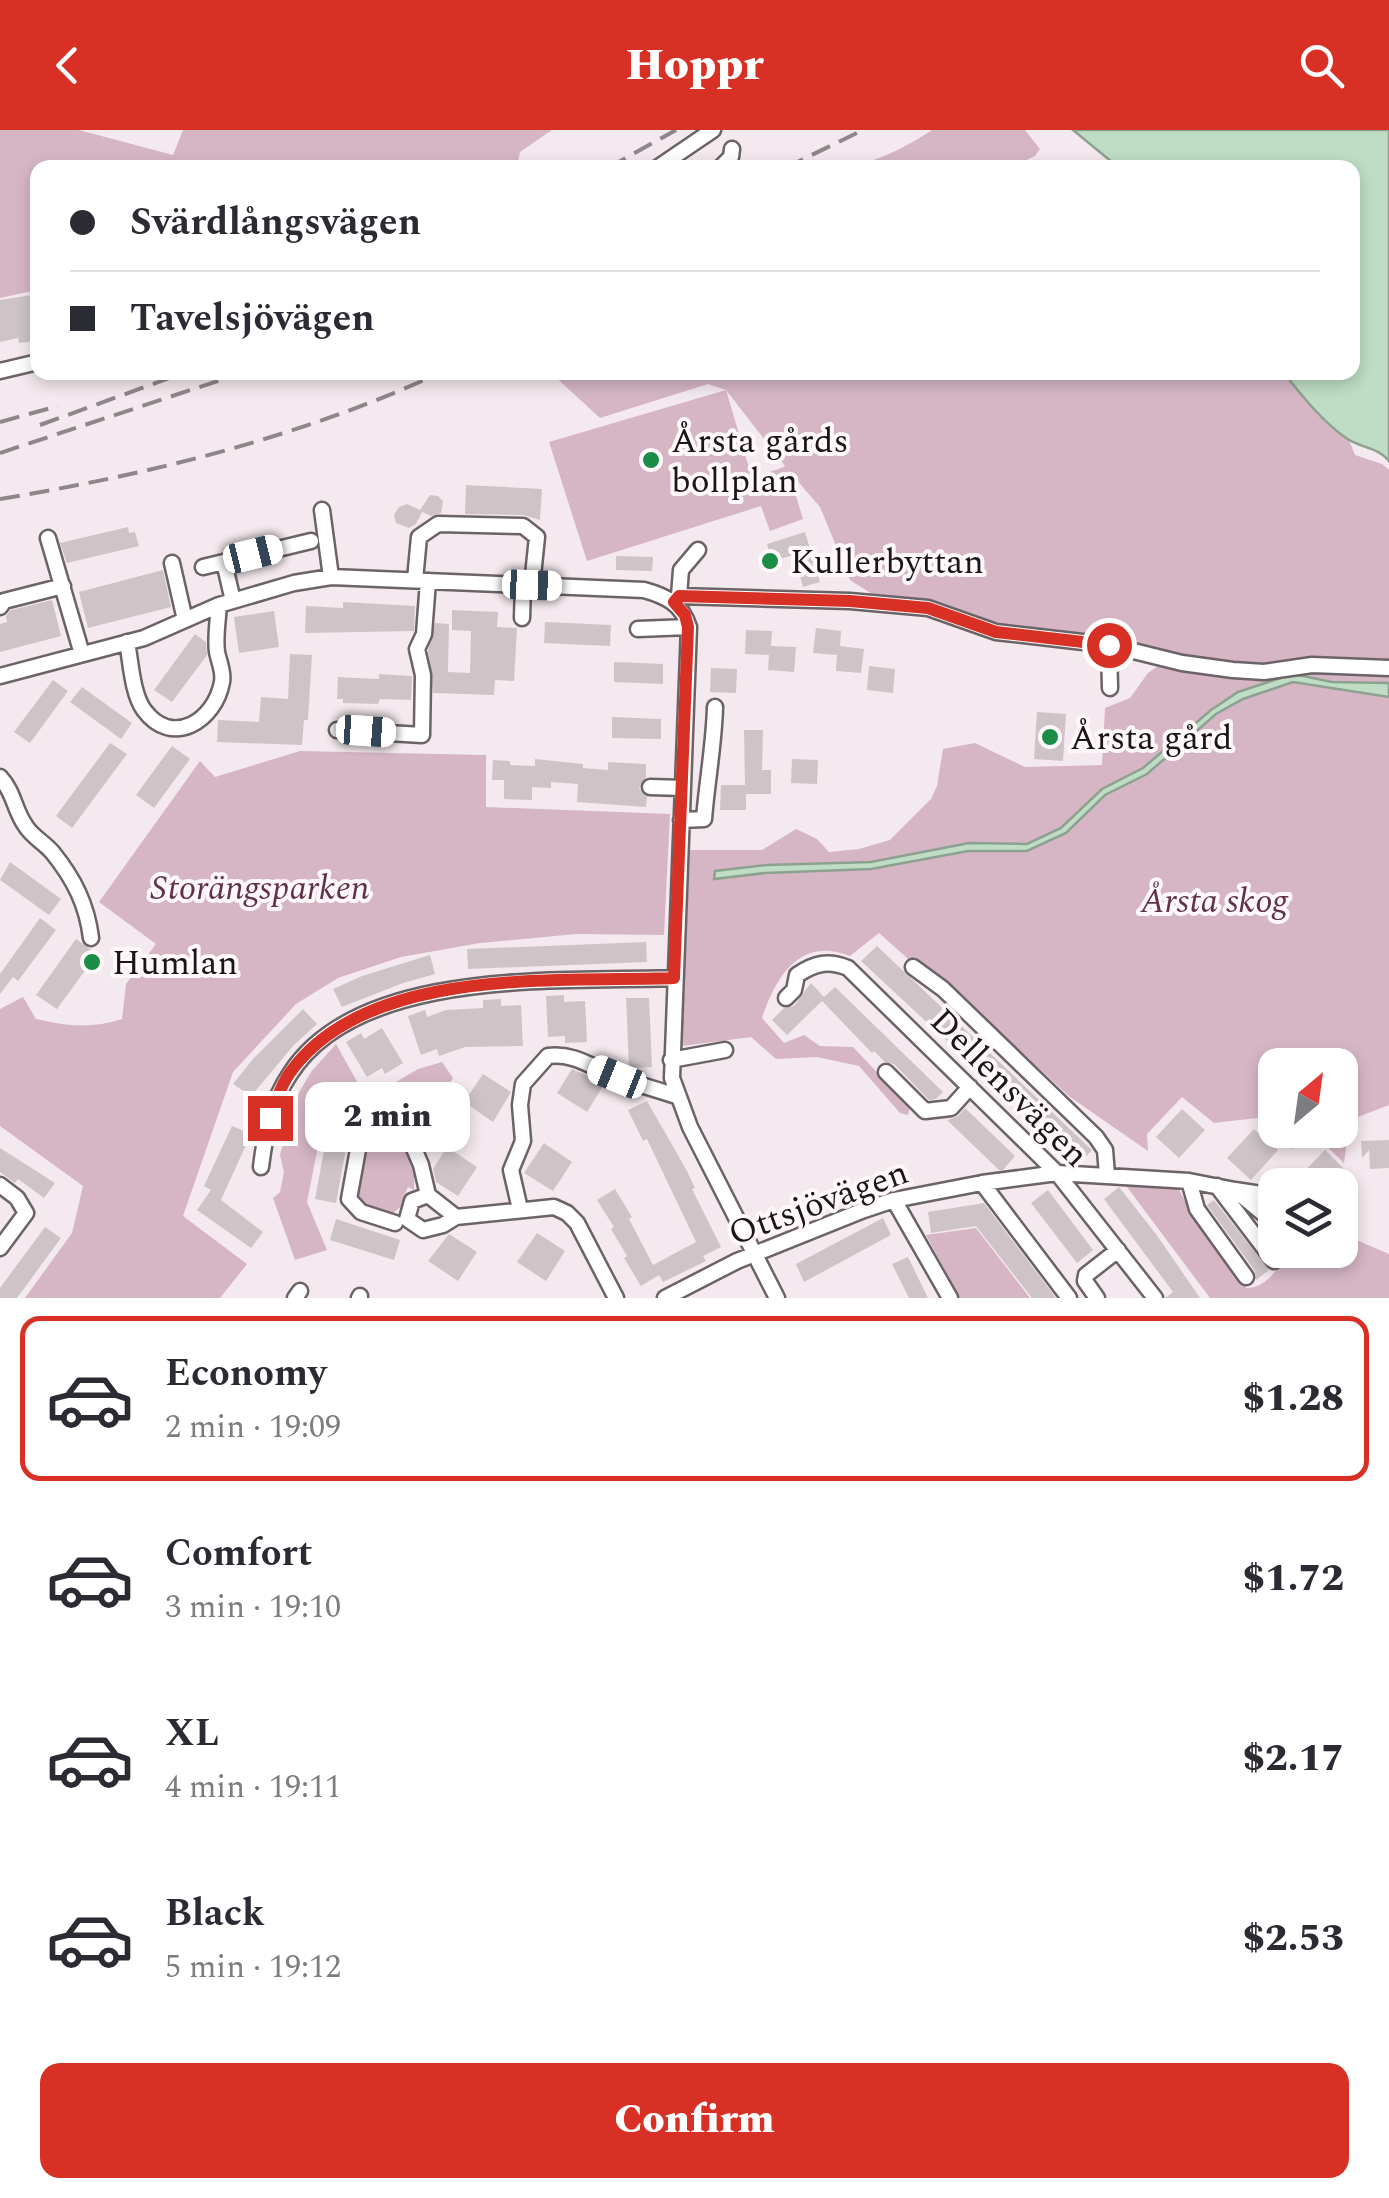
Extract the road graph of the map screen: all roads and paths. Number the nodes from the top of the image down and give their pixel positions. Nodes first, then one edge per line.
1 (712, 130) edge
2 (732, 150) dead end
3 (669, 160) edge
4 (728, 160) edge
5 (30, 364) edge
6 (0, 371) edge
7 (322, 510) dead end
8 (48, 538) dead end
9 (310, 540) dead end
10 (698, 550) dead end
11 (224, 562) junction
12 (172, 563) dead end
13 (202, 567) dead end
14 (331, 577) junction
15 (422, 580) junction
16 (527, 585) junction
17 (63, 586) junction
18 (676, 599) junction
19 (226, 603) junction
20 (0, 607) edge
21 (522, 618) dead end
22 (185, 620) junction
23 (688, 627) junction
24 (638, 629) dead end
25 (128, 642) junction
26 (1109, 645) junction
27 (82, 654) junction
28 (1389, 668) edge
29 (0, 676) edge
30 (1110, 688) dead end
31 (715, 707) dead end
32 (338, 730) dead end
33 (3, 786) edge
34 (650, 787) dead end
35 (683, 788) junction
36 (682, 820) junction
37 (91, 938) dead end
38 (913, 967) dead end
39 (674, 978) junction
40 (786, 998) dead end
41 (725, 1050) dead end
42 (672, 1052) junction
43 (886, 1072) dead end
44 (970, 1087) junction
45 (676, 1096) junction
46 (261, 1168) dead end
47 (1057, 1173) junction
48 (1107, 1175) junction
49 (1188, 1182) junction
50 (982, 1183) junction
51 (0, 1186) edge
52 (1217, 1186) junction
53 (1235, 1190) junction
54 (1258, 1193) edge
55 (428, 1195) junction
56 (894, 1200) junction
57 (520, 1209) junction
58 (1258, 1210) edge
59 (456, 1216) junction
60 (396, 1223) dead end
61 (1258, 1240) edge
62 (0, 1248) edge
63 (1118, 1250) junction
64 (756, 1256) junction
65 (1246, 1277) dead end
66 (616, 1298) edge
67 (665, 1298) edge
68 (777, 1298) edge
69 (950, 1298) edge
70 (1069, 1298) edge
71 (1096, 1298) edge
72 (1154, 1298) edge

1 - 3 street
2 - 4 street
5 - 6 street
7 - 14 street
8 - 17 street
9 - 11 street
10 - 18 street
11 - 13 street
11 - 19 street
12 - 22 street
14 - 15 street
14 - 19 street
15 - 16 street
15 - 16 street
15 - 32 street
16 - 18 street
16 - 21 street
17 - 20 street
17 - 27 street
18 - 23 street
18 - 26 street
19 - 22 street
19 - 25 street
22 - 25 street
23 - 24 street
23 - 35 street
25 - 27 street
26 - 28 street
26 - 30 street
27 - 29 street
31 - 36 street
33 - 37 street
34 - 35 street
35 - 36 street
36 - 39 street
38 - 48 street
39 - 42 street
39 - 46 street
40 - 44 street, Dellensvägen
41 - 42 street
42 - 45 street
43 - 44 street
44 - 47 street, Dellensvägen
45 - 57 street
45 - 64 street
47 - 48 street, Ottsjövägen
47 - 50 street, Ottsjövägen
47 - 63 street, Dellensvägen
48 - 49 street, Ottsjövägen
49 - 52 street, Ottsjövägen
49 - 65 street
50 - 56 street, Ottsjövägen
50 - 70 street
51 - 62 street
52 - 53 street, Ottsjövägen
52 - 61 street
53 - 54 street, Ottsjövägen
53 - 58 street, Ottsjövägen
55 - 59 street
55 - 59 street
55 - 60 street
56 - 64 street, Ottsjövägen
56 - 69 street
57 - 59 street
57 - 66 street
63 - 71 street
63 - 72 street, Dellensvägen
64 - 67 street, Ottsjövägen
64 - 68 street

